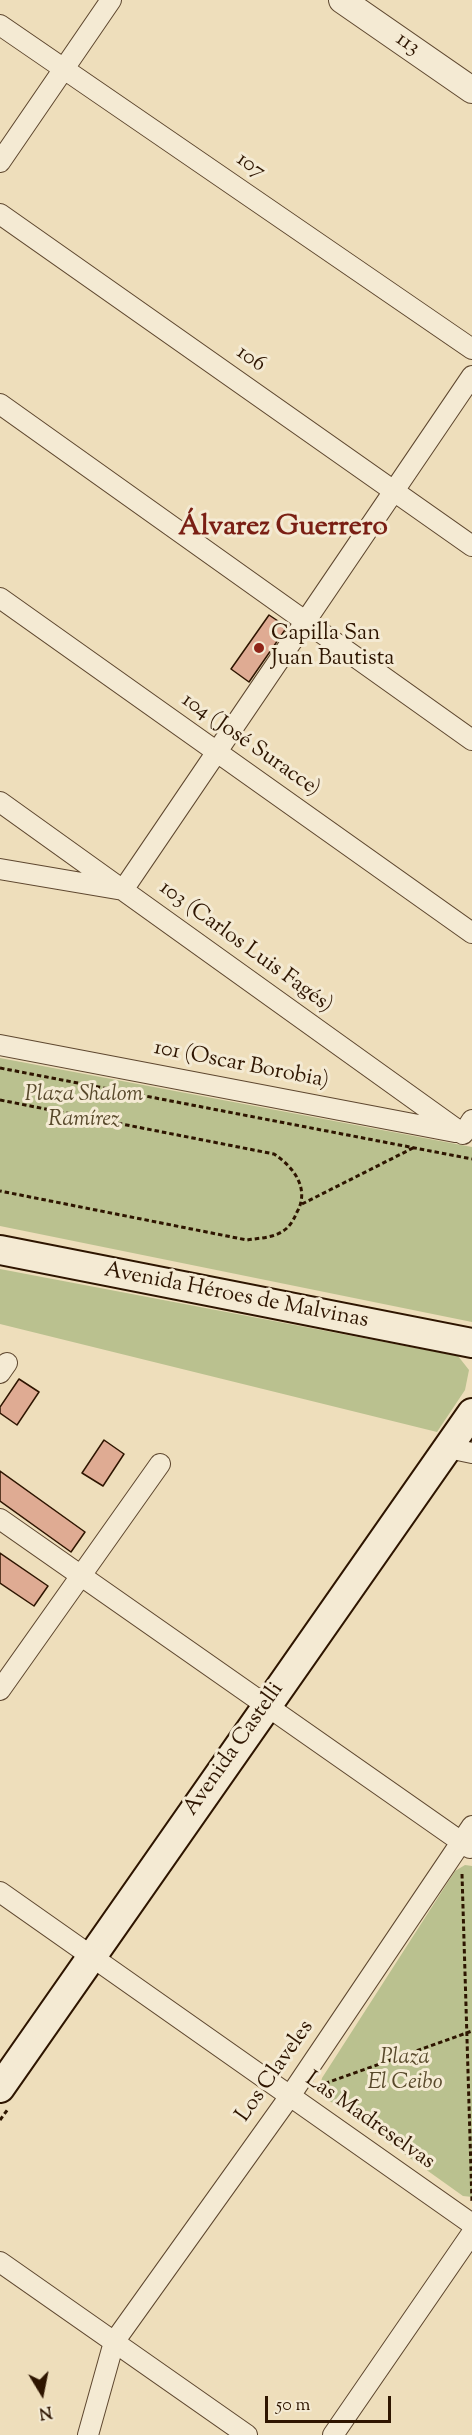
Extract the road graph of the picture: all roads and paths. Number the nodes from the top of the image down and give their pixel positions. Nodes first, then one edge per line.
1 (111, 0) edge
2 (342, 0) edge
3 (0, 25) edge
4 (64, 69) junction
5 (472, 90) edge
6 (0, 162) edge
7 (0, 214) edge
8 (472, 349) edge
9 (472, 376) edge
10 (0, 404) edge
11 (394, 491) junction
12 (472, 546) edge
13 (0, 598) edge
14 (305, 621) junction
15 (472, 740) edge
16 (217, 752) junction
17 (0, 802) edge
18 (0, 869) edge
19 (123, 890) junction
20 (472, 933) edge
21 (0, 1044) edge
22 (0, 1068) edge
23 (0, 1100) edge
24 (469, 1130) edge
25 (414, 1148) junction
26 (472, 1159) edge
27 (0, 1191) edge
28 (302, 1204) junction
29 (0, 1250) edge
30 (472, 1343) edge
31 (472, 1413) edge
32 (460, 1450) edge
33 (160, 1464) dead end
34 (0, 1519) edge
35 (81, 1576) junction
36 (0, 1690) edge
37 (267, 1704) junction
38 (468, 1839) edge
39 (0, 1892) edge
40 (91, 1956) junction
41 (472, 2031) edge
42 (467, 2033) junction
43 (0, 2088) edge
44 (290, 2096) junction
45 (472, 2205) edge
46 (472, 2224) edge
47 (472, 2233) edge
48 (0, 2262) edge
49 (114, 2342) junction
50 (88, 2435) edge
51 (247, 2435) edge
52 (333, 2435) edge

1 - 4 street
2 - 5 street, 113
3 - 4 street, 107
4 - 6 street
4 - 8 street, 107
7 - 11 street, 106
9 - 11 street
10 - 14 street
11 - 12 street, 106
11 - 14 street
13 - 16 street, 104 (José Suracce)
14 - 15 street
14 - 16 street
16 - 19 street
16 - 20 street, 104 (José Suracce)
17 - 19 street, 103 (Carlos Luis Fagés)
18 - 19 street
19 - 24 street, 103 (Carlos Luis Fagés)
21 - 24 street, 101 (Oscar Borobia)
22 - 25 path
23 - 28 path
25 - 26 path
25 - 28 path
27 - 28 path
29 - 30 main road, Avenida Héroes de Malvinas
31 - 32 main road, Avenida Castelli
32 - 37 main road, Avenida Castelli
33 - 35 street
34 - 35 street
35 - 36 street
35 - 37 street
37 - 38 street
37 - 40 main road, Avenida Castelli
38 - 42 path
38 - 44 street, Los Claveles
39 - 40 street, Las Madreselvas
40 - 43 main road, Avenida Castelli
40 - 44 street, Las Madreselvas
41 - 42 path
42 - 44 path
42 - 45 path
44 - 46 street, Las Madreselvas
44 - 49 street, Los Claveles
47 - 52 street
48 - 49 street
49 - 50 street, Los Claveles
49 - 51 street

